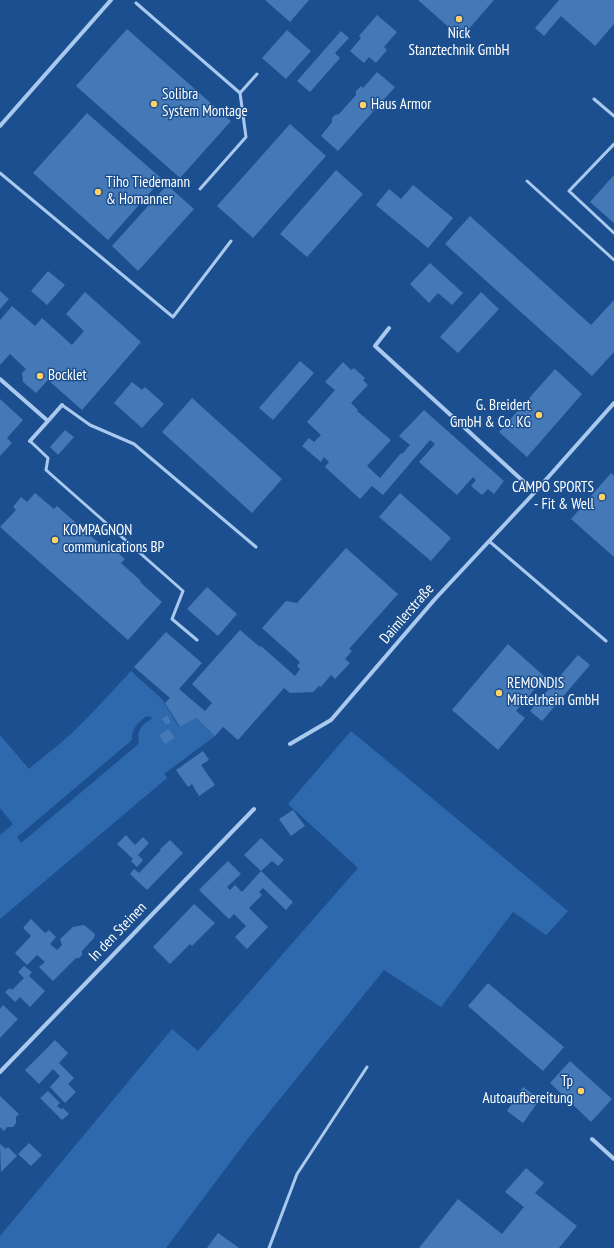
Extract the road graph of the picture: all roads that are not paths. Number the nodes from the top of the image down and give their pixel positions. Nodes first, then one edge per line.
1 (111, 0) edge
2 (136, 3) dead end
3 (257, 74) dead end
4 (240, 94) junction
5 (594, 99) dead end
6 (614, 116) edge
7 (0, 126) edge
8 (614, 144) edge
9 (0, 173) edge
10 (527, 181) dead end
11 (200, 189) dead end
12 (614, 233) edge
13 (231, 241) dead end
14 (614, 260) edge
15 (389, 328) dead end
16 (0, 379) edge
17 (614, 403) edge
18 (62, 404) joint
19 (48, 421) junction
20 (30, 441) joint
21 (535, 492) junction
22 (489, 541) junction
23 (256, 547) dead end
24 (197, 640) dead end
25 (606, 641) dead end
26 (290, 744) dead end
27 (254, 809) dead end
28 (367, 1067) dead end
29 (0, 1072) edge
30 (592, 1139) dead end
31 (614, 1159) edge
32 (269, 1248) edge

1 - 7 street
2 - 4 lane
3 - 4 lane
4 - 11 lane
5 - 6 lane
8 - 12 lane
9 - 13 lane
10 - 14 lane
15 - 21 street
16 - 19 street
17 - 21 street, Daimlerstraße
18 - 19 street
18 - 23 lane
19 - 20 street
20 - 24 lane
21 - 22 street, Daimlerstraße
22 - 25 lane
22 - 26 street, Daimlerstraße
27 - 29 street, In den Steinen
28 - 32 lane
30 - 31 street

